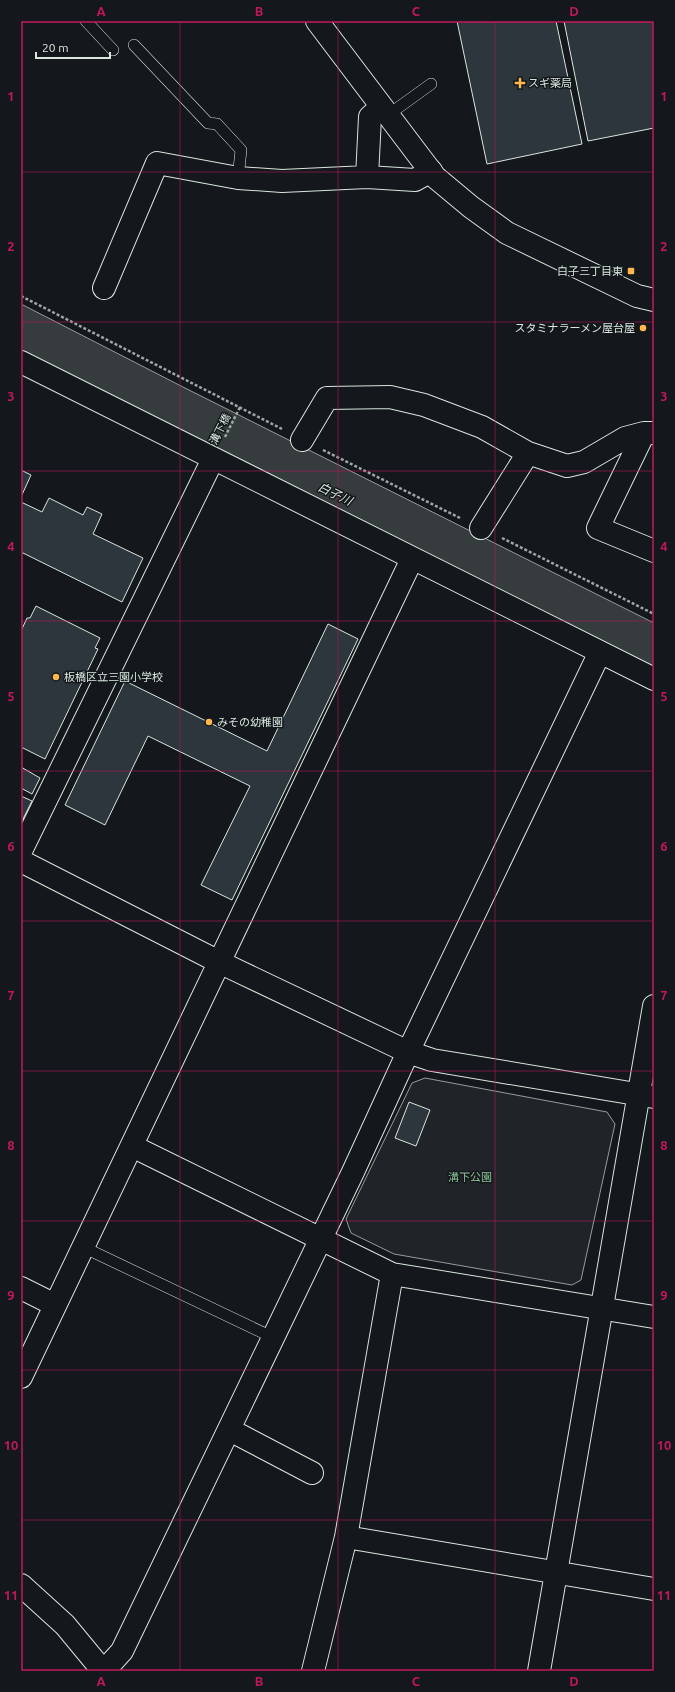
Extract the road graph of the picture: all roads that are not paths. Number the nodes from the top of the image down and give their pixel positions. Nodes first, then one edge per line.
1 (86, 21) edge
2 (317, 21) edge
3 (134, 45) dead end
4 (113, 50) dead end
5 (431, 84) dead end
6 (385, 111) junction
7 (430, 171) junction
8 (367, 177) junction
9 (238, 178) junction
10 (104, 288) dead end
11 (654, 300) edge
12 (21, 362) edge
13 (649, 433) edge
14 (302, 440) road end
15 (528, 453) junction
16 (213, 459) junction
17 (481, 528) road end
18 (654, 551) edge
19 (412, 559) junction
20 (600, 652) junction
21 (654, 679) edge
22 (21, 851) edge
23 (21, 861) edge
24 (219, 962) junction
25 (654, 1006) edge
26 (408, 1052) junction
27 (646, 1096) edge
28 (132, 1146) junction
29 (321, 1238) junction
30 (83, 1247) junction
31 (392, 1274) junction
32 (21, 1288) edge
33 (55, 1305) junction
34 (601, 1309) junction
35 (654, 1318) edge
36 (274, 1338) junction
37 (21, 1377) edge
38 (230, 1430) junction
39 (312, 1473) dead end
40 (346, 1537) junction
41 (556, 1573) junction
42 (21, 1586) edge
43 (654, 1590) edge
44 (104, 1671) edge
45 (312, 1671) edge
46 (539, 1671) edge

1 - 4 lane
2 - 6 street
3 - 9 lane
5 - 6 lane
6 - 7 street
6 - 8 street
7 - 8 street
7 - 11 street
8 - 9 street
9 - 10 street
12 - 16 street
13 - 15 street
13 - 18 street
14 - 15 street
15 - 17 street
16 - 19 street
16 - 22 street
19 - 20 street
19 - 24 street
20 - 21 street
20 - 26 street
23 - 24 street
24 - 26 street
24 - 28 street
25 - 27 street
26 - 27 street
26 - 29 street
27 - 34 street
28 - 29 street
28 - 30 street
29 - 31 street
29 - 36 street
30 - 33 street
30 - 36 lane
31 - 34 street
31 - 40 street
32 - 33 street
33 - 37 street
34 - 35 street
34 - 41 street
36 - 38 street
38 - 39 street
38 - 44 street
40 - 41 street
40 - 45 street
41 - 43 street
41 - 46 street
42 - 44 street

